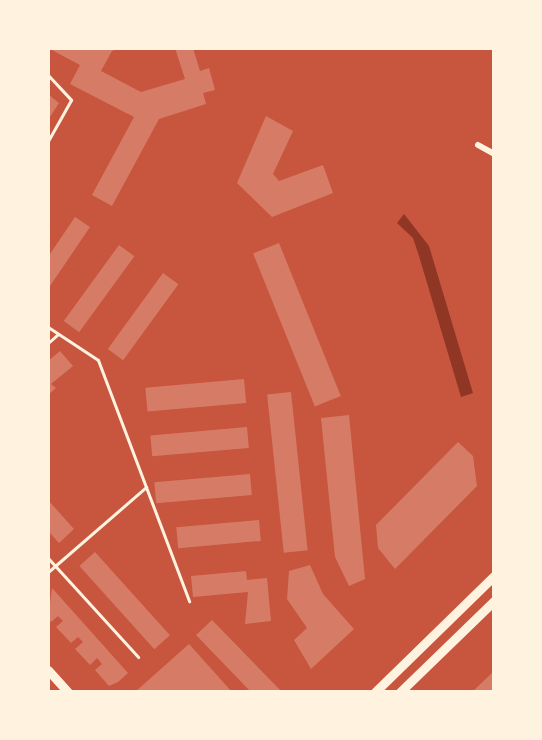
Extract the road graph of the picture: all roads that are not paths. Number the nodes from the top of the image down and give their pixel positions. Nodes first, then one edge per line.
1 (48, 75) edge
2 (48, 141) edge
3 (478, 145) dead end
4 (494, 154) edge
5 (48, 327) edge
6 (58, 334) junction
7 (48, 343) edge
8 (146, 488) junction
9 (48, 558) edge
10 (56, 566) junction
11 (48, 572) edge
12 (494, 576) edge
13 (189, 601) dead end
14 (494, 601) edge
15 (138, 657) dead end
16 (48, 670) edge
17 (68, 692) edge
18 (375, 692) edge
19 (400, 692) edge

1 - 2 lane
3 - 4 street
5 - 6 lane
6 - 7 lane
6 - 8 lane
8 - 10 lane
8 - 13 lane
9 - 10 lane
10 - 11 lane
10 - 15 lane
12 - 18 main road
14 - 19 main road
16 - 17 main road

